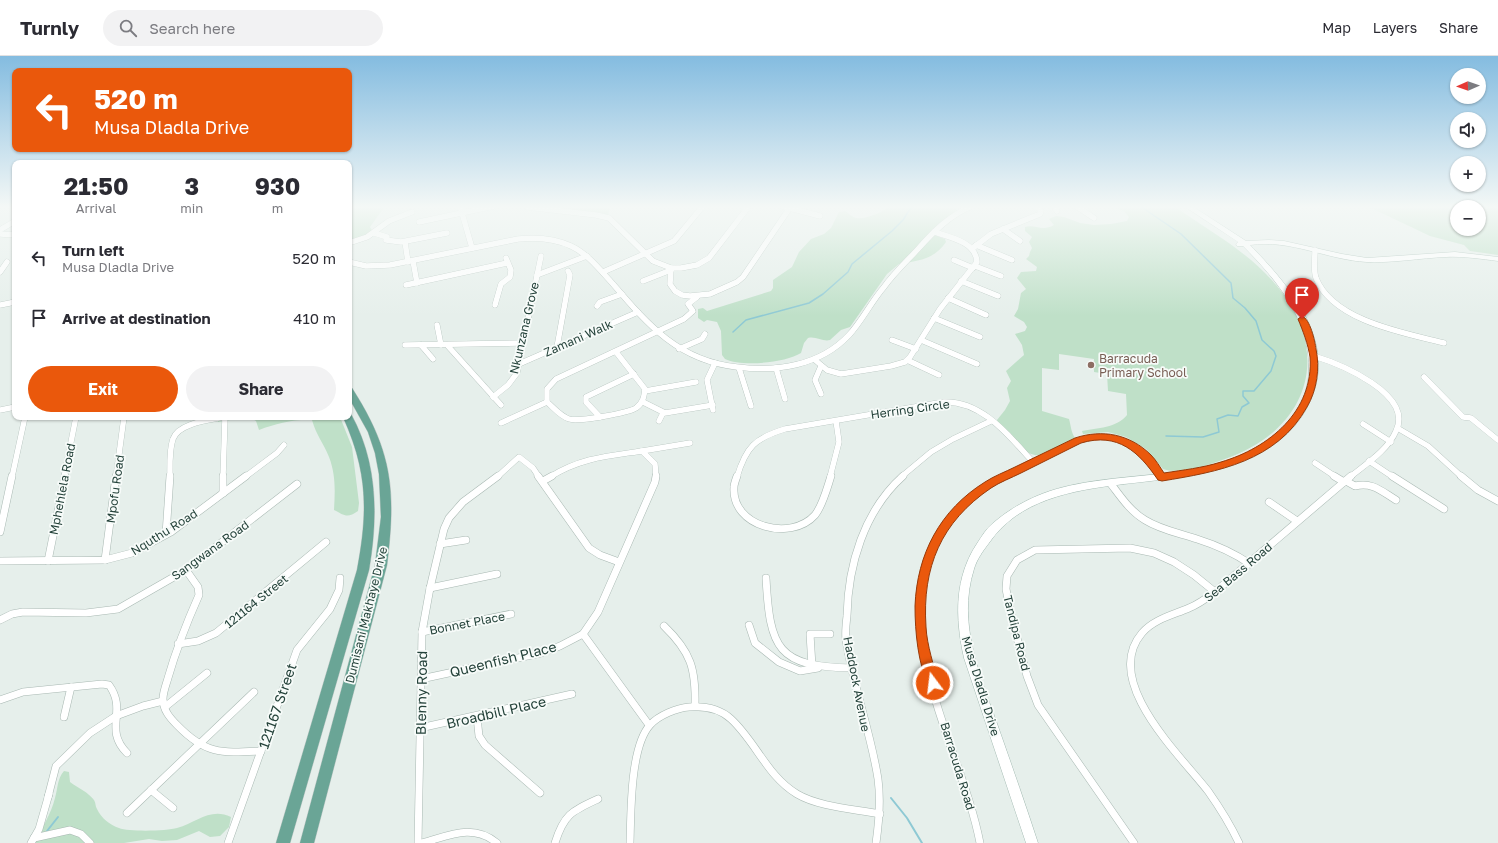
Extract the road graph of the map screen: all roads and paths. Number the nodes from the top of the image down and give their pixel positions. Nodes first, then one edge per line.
1 (404, 242) edge
2 (470, 243) edge
3 (499, 243) edge
4 (563, 243) edge
5 (636, 243) edge
6 (670, 243) edge
7 (722, 243) edge
8 (766, 243) edge
9 (924, 243) edge
10 (963, 243) edge
11 (979, 243) edge
12 (1247, 243) edge
13 (1277, 243) edge
14 (1241, 244) joint
15 (974, 247) junction
16 (472, 248) junction
17 (1315, 250) junction
18 (647, 254) junction
19 (541, 256) dead end
20 (587, 256) junction
21 (1498, 259) edge
22 (954, 260) dead end
23 (1012, 260) dead end
24 (7, 262) dead end
25 (352, 262) edge
26 (411, 262) junction
27 (974, 267) junction
28 (671, 269) junction
29 (568, 271) dead end
30 (0, 272) edge
31 (603, 272) junction
32 (537, 275) junction
33 (1001, 276) dead end
34 (643, 281) dead end
35 (961, 281) junction
36 (417, 283) junction
37 (406, 285) dead end
38 (622, 294) junction
39 (998, 296) dead end
40 (697, 297) junction
41 (948, 298) junction
42 (12, 303) edge
43 (0, 305) edge
44 (495, 305) dead end
45 (597, 306) dead end
46 (638, 312) junction
47 (986, 315) dead end
48 (934, 318) junction
49 (437, 325) dead end
50 (658, 332) junction
51 (705, 334) dead end
52 (980, 336) dead end
53 (892, 340) dead end
54 (921, 340) junction
55 (522, 343) junction
56 (1444, 343) dead end
57 (405, 345) dead end
58 (421, 345) junction
59 (444, 345) junction
60 (557, 347) junction
61 (680, 349) junction
62 (916, 349) junction
63 (616, 352) junction
64 (1314, 356) junction
65 (433, 359) dead end
66 (815, 360) junction
67 (907, 360) junction
68 (715, 363) junction
69 (518, 364) junction
70 (977, 364) dead end
71 (821, 366) junction
72 (739, 368) junction
73 (776, 368) junction
74 (634, 374) junction
75 (939, 375) dead end
76 (1424, 377) dead end
77 (696, 382) dead end
78 (645, 390) junction
79 (821, 394) dead end
80 (352, 395) edge
81 (493, 397) junction
82 (785, 399) dead end
83 (547, 402) junction
84 (643, 402) junction
85 (500, 405) dead end
86 (751, 406) dead end
87 (12, 408) edge
88 (0, 410) edge
89 (663, 413) junction
90 (600, 416) junction
91 (24, 420) edge
92 (75, 420) edge
93 (124, 420) edge
94 (212, 420) edge
95 (225, 420) edge
96 (349, 420) edge
97 (659, 421) dead end
98 (836, 421) junction
99 (991, 421) junction
100 (500, 423) dead end
101 (1363, 424) dead end
102 (1399, 429) junction
103 (1498, 440) edge
104 (1391, 442) junction
105 (690, 443) dead end
106 (284, 445) dead end
107 (642, 452) junction
108 (1368, 461) junction
109 (1033, 462) junction
110 (1315, 463) dead end
111 (1162, 477) junction
112 (543, 481) junction
113 (1345, 482) junction
114 (297, 484) dead end
115 (1111, 484) junction
116 (223, 493) junction
117 (1396, 500) dead end
118 (1498, 501) edge
119 (1269, 502) dead end
120 (1444, 509) dead end
121 (1297, 522) junction
122 (0, 532) edge
123 (166, 534) junction
124 (466, 540) dead end
125 (326, 542) dead end
126 (440, 544) junction
127 (105, 560) junction
128 (0, 561) edge
129 (48, 561) junction
130 (619, 562) junction
131 (1250, 564) junction
132 (186, 570) junction
133 (497, 574) dead end
134 (340, 578) dead end
135 (766, 578) dead end
136 (430, 588) junction
137 (1215, 592) junction
138 (511, 614) dead end
139 (0, 620) edge
140 (749, 625) dead end
141 (664, 626) dead end
142 (422, 632) junction
143 (583, 634) junction
144 (830, 634) dead end
145 (178, 644) junction
146 (816, 667) junction
147 (853, 668) junction
148 (207, 674) dead end
149 (421, 679) junction
150 (71, 687) junction
151 (254, 692) dead end
152 (572, 694) dead end
153 (0, 700) edge
154 (164, 704) junction
155 (695, 706) junction
156 (116, 716) junction
157 (478, 716) junction
158 (64, 717) dead end
159 (649, 725) junction
160 (420, 728) junction
161 (198, 744) junction
162 (261, 752) junction
163 (127, 753) dead end
164 (51, 785) dead end
165 (151, 790) junction
166 (540, 793) dead end
167 (48, 797) junction
168 (598, 799) dead end
169 (173, 808) dead end
170 (127, 813) dead end
171 (880, 814) junction
172 (33, 840) edge
173 (90, 843) edge
174 (228, 843) edge
175 (283, 843) edge
176 (307, 843) edge
177 (418, 843) edge
178 (422, 843) edge
179 (496, 843) edge
180 (555, 843) edge
181 (630, 843) edge
182 (876, 843) edge
183 (980, 843) edge
184 (1032, 843) edge
185 (1134, 843) edge
186 (1239, 843) edge

1 - 26 street
2 - 16 street
3 - 16 street
4 - 20 street
5 - 18 street
6 - 18 street
7 - 28 street
8 - 40 street
9 - 66 street
10 - 15 street
11 - 15 street
12 - 14 street
13 - 17 street
14 - 64 street, Musa Dladla Drive
15 - 23 street
15 - 27 street
16 - 26 street
17 - 21 street
17 - 56 street
18 - 28 street
18 - 31 street
19 - 32 street, Nkunzana Grove
20 - 31 street
20 - 32 street, Nkunzana Grove
22 - 27 street
24 - 30 street
25 - 26 street
26 - 36 street
27 - 33 street
27 - 35 street
28 - 34 street
28 - 40 street
29 - 60 street
31 - 38 street
32 - 55 street, Nkunzana Grove
35 - 39 street
35 - 41 street
36 - 37 street
36 - 44 street
38 - 45 street
38 - 46 street
40 - 50 street
41 - 47 street
41 - 48 street
42 - 43 street
46 - 50 street
46 - 60 street, Zamani Walk
48 - 52 street
48 - 54 street
49 - 59 street
50 - 61 street
50 - 63 street
51 - 61 street
53 - 62 street
54 - 62 street
54 - 70 street
55 - 59 street
55 - 69 street, Nkunzana Grove
57 - 58 street
58 - 59 street
58 - 65 street
59 - 81 street
60 - 69 street, Zamani Walk
61 - 68 street
62 - 67 street
63 - 74 street
63 - 83 street
64 - 102 street
64 - 111 street, Musa Dladla Drive
66 - 71 street
66 - 73 street
67 - 71 street
67 - 75 street
68 - 72 street
68 - 89 street
69 - 81 street, Nkunzana Grove
71 - 79 street
72 - 73 street
72 - 86 street
73 - 82 street
74 - 78 street
74 - 90 street
76 - 103 street
77 - 78 street
78 - 84 street
80 - 176 main road, Dumisani Makhaye Drive
81 - 85 street
83 - 90 street
83 - 100 street
84 - 89 street
84 - 90 street
87 - 88 street
89 - 97 street
91 - 122 street
92 - 129 street, Mphehlela Road
93 - 127 street, Mpofu Road
94 - 123 street
95 - 116 street
96 - 175 main road, Dumisani Makhaye Drive
98 - 98 street, Herring Circle
98 - 99 street, Herring Circle
99 - 109 street, Herring Circle
99 - 147 street, Haddock Avenue
101 - 104 street
102 - 104 street, Sea Bass Road
102 - 118 street
104 - 108 street, Sea Bass Road
105 - 107 street
106 - 116 street, Nquthu Road
107 - 112 street
107 - 130 street
108 - 113 street, Sea Bass Road
108 - 120 street
109 - 111 street, Barracuda Road
109 - 183 street, Barracuda Road
110 - 113 street
111 - 115 street, Musa Dladla Drive
112 - 126 street, Blenny Road
112 - 130 street
113 - 117 street
113 - 121 street, Sea Bass Road
114 - 132 street, Sangwana Road
115 - 131 street
115 - 184 street, Musa Dladla Drive
116 - 123 street, Nquthu Road
119 - 121 street
121 - 131 street, Sea Bass Road
123 - 127 street, Nquthu Road
124 - 126 street
125 - 145 street, 121164 Street
126 - 136 street, Blenny Road
127 - 129 street, Nquthu Road
128 - 129 street, Nquthu Road
130 - 143 street
131 - 137 street, Sea Bass Road
132 - 139 street, Sangwana Road
132 - 145 street
133 - 136 street
134 - 162 street, 121167 Street
135 - 146 street
136 - 142 street, Blenny Road
137 - 185 street, Tandipa Road
137 - 186 street, Sea Bass Road
138 - 142 street, Bonnet Place
140 - 146 street
141 - 155 street
142 - 149 street, Blenny Road
143 - 149 street, Queenfish Place
143 - 159 street
144 - 146 street
145 - 154 street
146 - 147 street
147 - 171 street, Haddock Avenue
148 - 154 street
149 - 160 street, Blenny Road
150 - 153 street
150 - 156 street
150 - 158 street
151 - 161 street
152 - 157 street, Broadbill Place
154 - 156 street
154 - 161 street
155 - 159 street
155 - 171 street
156 - 163 street
156 - 167 street
157 - 160 street, Broadbill Place
157 - 166 street
159 - 181 street
160 - 177 street, Blenny Road
161 - 162 street
161 - 165 street
162 - 174 street, 121167 Street
164 - 167 street
165 - 169 street
165 - 170 street
167 - 172 street
168 - 180 street
171 - 182 street, Haddock Avenue
172 - 173 street
178 - 179 street

